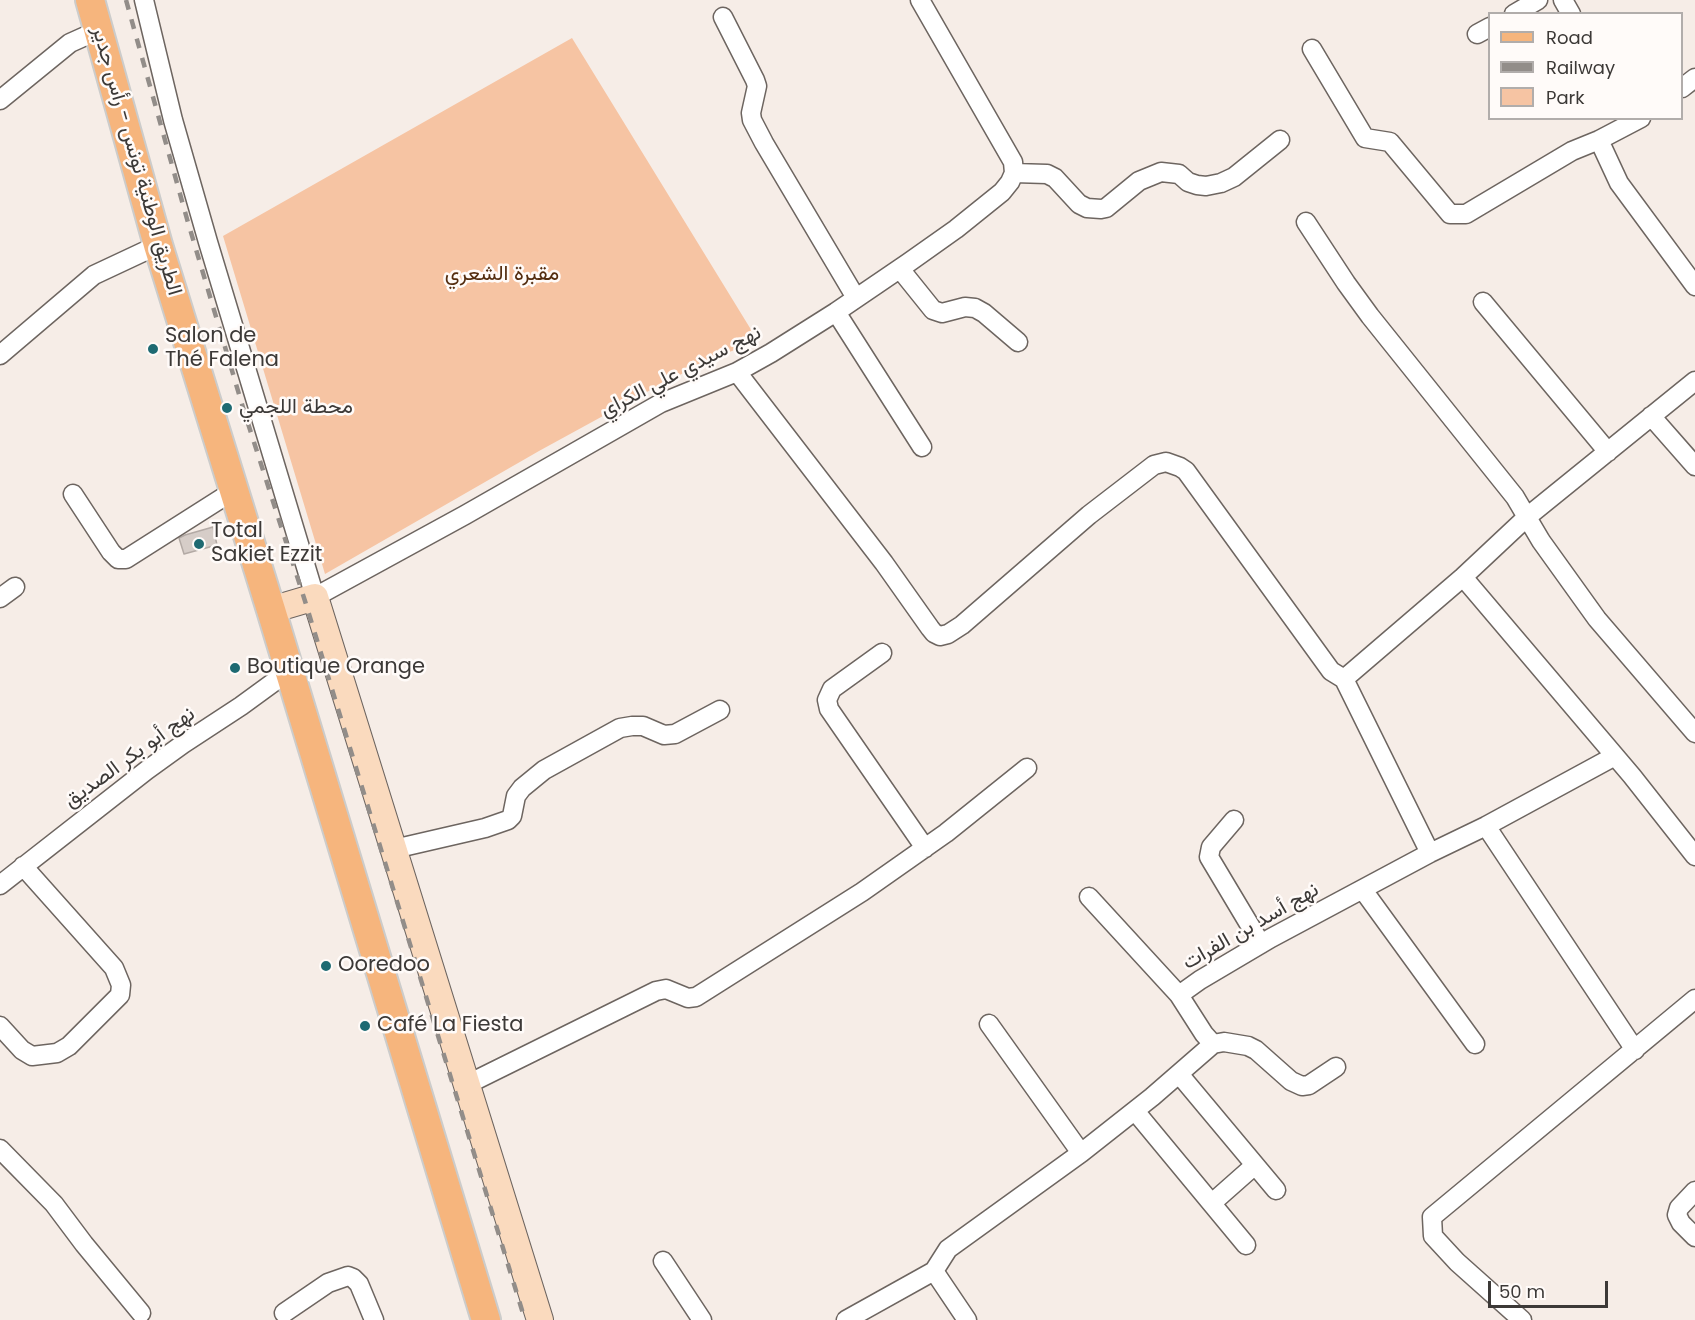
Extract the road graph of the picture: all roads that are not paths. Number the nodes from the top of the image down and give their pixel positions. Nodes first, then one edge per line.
1 (90, 0) edge
2 (144, 0) edge
3 (920, 0) edge
4 (1538, 0) edge
5 (1517, 12) edge
6 (723, 17) dead end
7 (99, 30) junction
8 (1312, 49) dead end
9 (1695, 78) edge
10 (1683, 87) edge
11 (0, 100) edge
12 (1637, 120) edge
13 (1280, 140) dead end
14 (1599, 140) junction
15 (1014, 173) junction
16 (1306, 222) dead end
17 (158, 245) junction
18 (900, 269) junction
19 (1695, 286) edge
20 (856, 298) junction
21 (1483, 302) dead end
22 (836, 312) junction
23 (1017, 342) dead end
24 (0, 355) edge
25 (737, 372) junction
26 (1695, 381) edge
27 (1651, 416) junction
28 (922, 447) dead end
29 (1608, 452) junction
30 (1695, 466) edge
31 (233, 491) junction
32 (74, 494) dead end
33 (1527, 518) junction
34 (1463, 577) junction
35 (15, 587) dead end
36 (315, 597) junction
37 (0, 598) edge
38 (271, 610) junction
39 (882, 653) dead end
40 (289, 671) junction
41 (1344, 679) junction
42 (720, 710) dead end
43 (1695, 733) edge
44 (1615, 756) junction
45 (1027, 768) dead end
46 (1234, 820) dead end
47 (1486, 826) junction
48 (925, 848) junction
49 (394, 849) junction
50 (1430, 853) junction
51 (1695, 856) edge
52 (23, 866) junction
53 (1, 881) edge
54 (1363, 890) junction
55 (1089, 897) dead end
56 (1261, 944) junction
57 (1179, 995) junction
58 (1695, 999) edge
59 (989, 1024) dead end
60 (0, 1026) edge
61 (1213, 1044) junction
62 (1475, 1044) dead end
63 (1635, 1050) junction
64 (1336, 1067) dead end
65 (1179, 1074) junction
66 (468, 1084) junction
67 (1135, 1111) junction
68 (0, 1149) edge
69 (1081, 1153) junction
70 (1255, 1165) junction
71 (1276, 1190) dead end
72 (1695, 1191) edge
73 (1212, 1203) junction
74 (1695, 1238) edge
75 (1246, 1245) dead end
76 (663, 1261) dead end
77 (934, 1271) junction
78 (141, 1312) dead end
79 (284, 1313) dead end
80 (374, 1320) edge
81 (486, 1320) edge
82 (540, 1320) edge
83 (702, 1320) edge
84 (846, 1320) edge
85 (967, 1320) edge
86 (1522, 1320) edge

1 - 7 main road, الطريق الوطنية تونس - رأس جدير
2 - 36 street
3 - 15 street
4 - 5 street
6 - 20 street
7 - 11 street
7 - 17 main road, الطريق الوطنية تونس - رأس جدير
8 - 14 street
9 - 10 street
12 - 14 street
13 - 15 street
14 - 19 street
15 - 18 street, نهج سيدي علي الكراي
16 - 33 street
17 - 24 street
17 - 31 main road, الطريق الوطنية تونس - رأس جدير
18 - 20 street, نهج سيدي علي الكراي
18 - 23 street
20 - 22 street, نهج سيدي علي الكراي
21 - 29 street
22 - 25 street, نهج سيدي علي الكراي
22 - 28 street
25 - 36 street, نهج سيدي علي الكراي
25 - 41 street
26 - 27 street
27 - 29 street
27 - 30 street
29 - 33 street
31 - 32 street
31 - 38 main road, الطريق الوطنية تونس - رأس جدير
33 - 34 street
33 - 43 street
34 - 41 street
34 - 44 street
35 - 37 street
36 - 38 street
36 - 49 street
38 - 40 main road, الطريق الوطنية تونس - رأس جدير
39 - 48 street
40 - 52 street, نهج أبو بكر الصديق
40 - 81 main road, الطريق الوطنية تونس - رأس جدير
41 - 50 street
42 - 49 street
44 - 47 street, نهج أسد بن الفرات
44 - 51 street
45 - 48 street
46 - 56 street
47 - 50 street, نهج أسد بن الفرات
47 - 63 street
48 - 66 street
49 - 66 street
50 - 54 street, نهج أسد بن الفرات
52 - 53 street, نهج أبو بكر الصديق
52 - 60 street
54 - 56 street, نهج أسد بن الفرات
54 - 62 street
55 - 57 street
56 - 57 street, نهج أسد بن الفرات
57 - 61 street, نهج أسد بن الفرات
58 - 63 street
59 - 69 street
61 - 64 street
61 - 65 street
63 - 86 street
65 - 67 street
65 - 70 street
66 - 82 street
67 - 69 street
67 - 73 street
68 - 78 street
69 - 77 street
70 - 71 street
70 - 73 street
72 - 74 street
73 - 75 street
76 - 83 street
77 - 84 street
77 - 85 street
79 - 80 street

